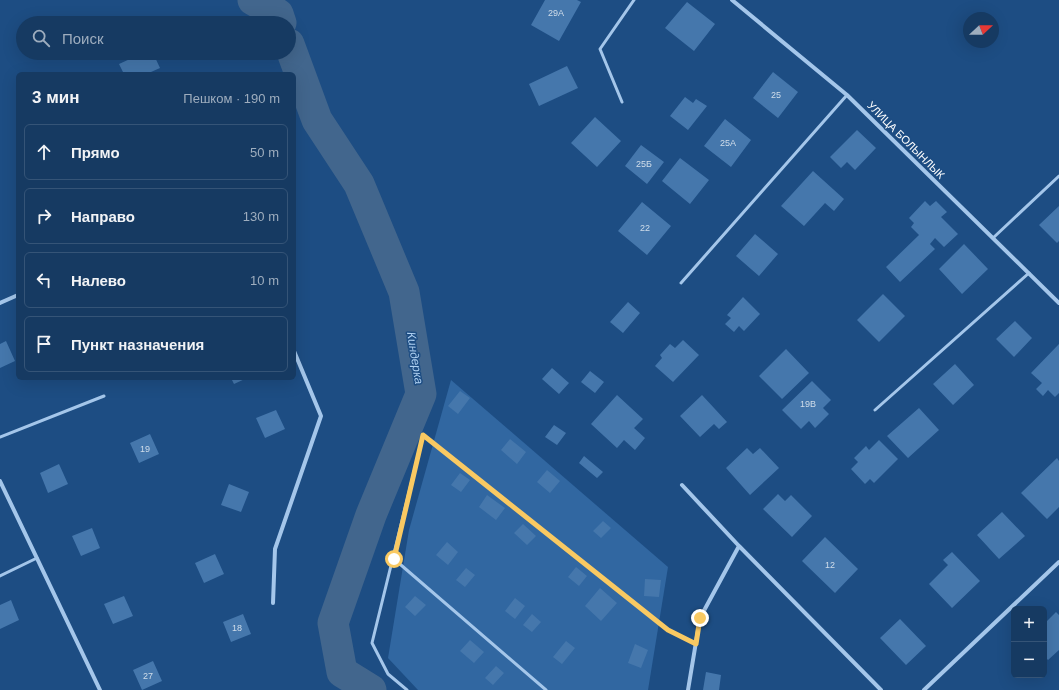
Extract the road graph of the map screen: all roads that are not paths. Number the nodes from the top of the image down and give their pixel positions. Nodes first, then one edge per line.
1 (634, 0) edge
2 (732, 0) edge
3 (847, 95) junction
4 (622, 102) dead end
5 (1059, 176) edge
6 (992, 238) junction
7 (1029, 273) junction
8 (681, 284) dead end
9 (16, 296) edge
10 (0, 303) edge
11 (1059, 303) edge
12 (296, 356) edge
13 (104, 396) dead end
14 (875, 410) dead end
15 (0, 437) edge
16 (0, 481) edge
17 (682, 485) dead end
18 (739, 546) junction
19 (37, 558) junction
20 (394, 559) junction
21 (1059, 562) edge
22 (0, 576) edge
23 (273, 602) dead end
24 (696, 644) junction
25 (100, 690) edge
26 (406, 690) edge
27 (546, 690) edge
28 (688, 690) edge
29 (882, 690) edge
30 (924, 690) edge

1 - 4 lane
2 - 3 street, УЛИЦА БОЛЫНЛЫК
3 - 6 street, УЛИЦА БОЛЫНЛЫК
3 - 8 lane
5 - 6 lane
6 - 7 street, УЛИЦА БОЛЫНЛЫК
7 - 11 street, УЛИЦА БОЛЫНЛЫК
7 - 14 lane
9 - 10 street
12 - 23 street
13 - 15 lane
16 - 19 street
17 - 18 street
18 - 24 street
18 - 29 street
19 - 22 lane
19 - 25 street
20 - 24 lane
20 - 26 lane
20 - 27 lane
21 - 30 street
24 - 28 street

